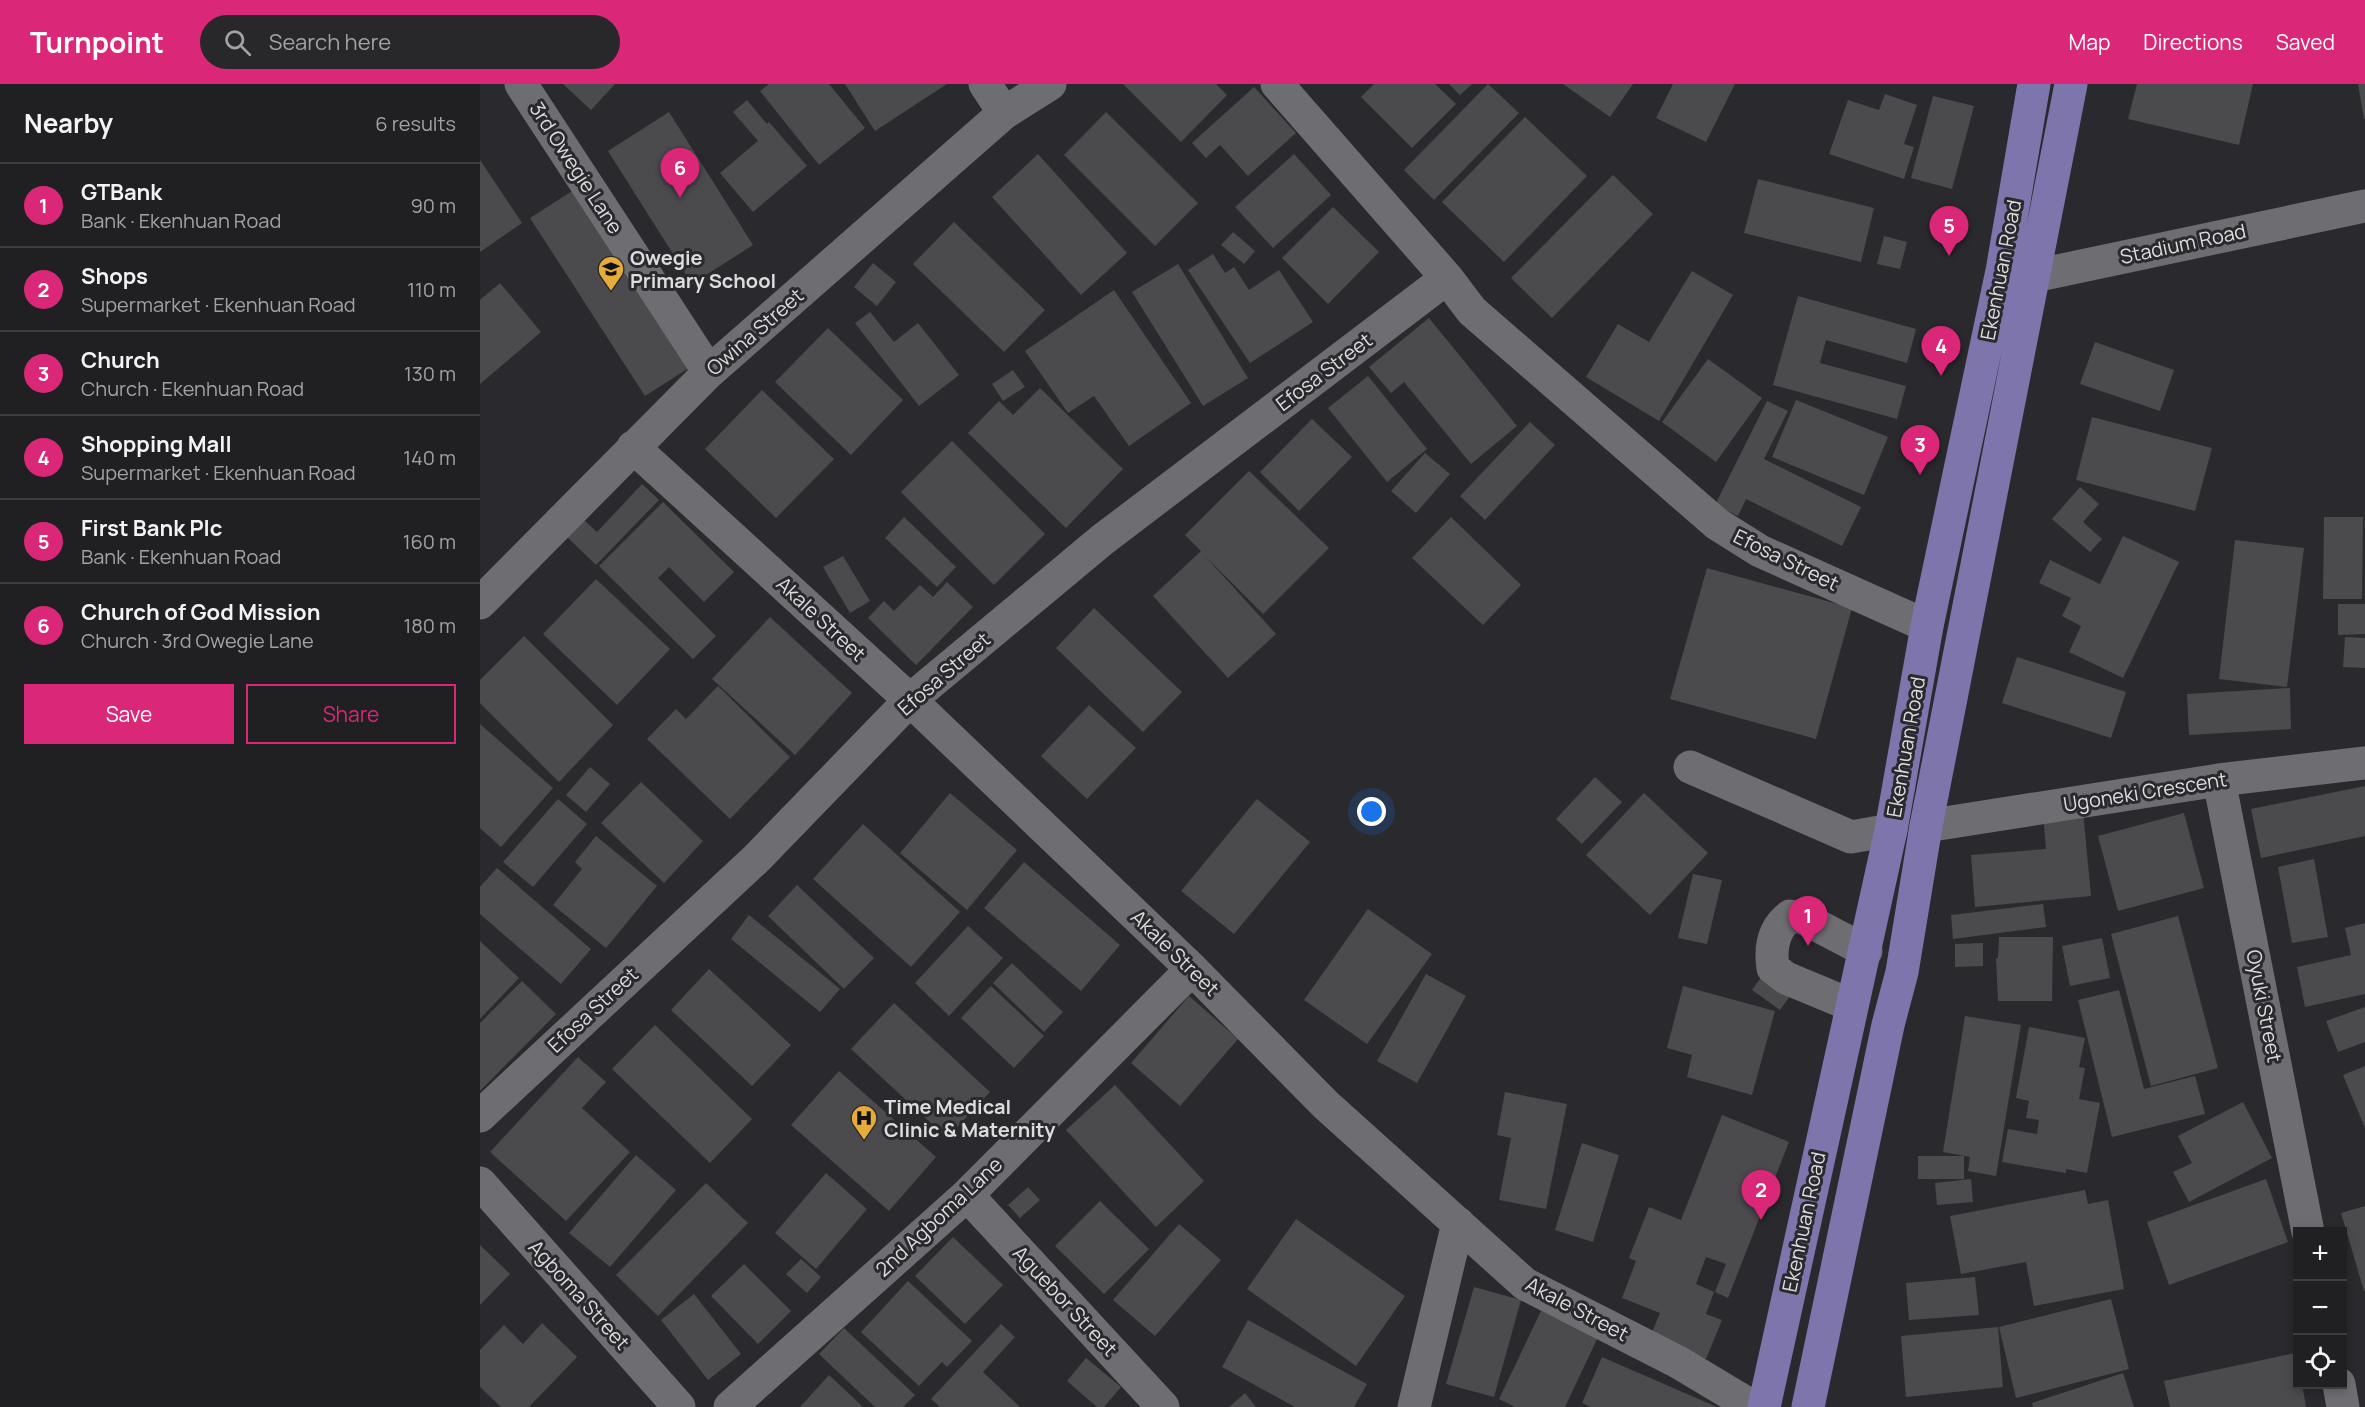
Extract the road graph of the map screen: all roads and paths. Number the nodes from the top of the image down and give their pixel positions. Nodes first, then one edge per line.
1 (521, 84) edge
2 (985, 84) edge
3 (1050, 84) edge
4 (1276, 84) edge
5 (2034, 84) edge
6 (2071, 84) edge
7 (1004, 113) junction
8 (2365, 206) edge
9 (2034, 276) junction
10 (1447, 278) junction
11 (2000, 280) junction
12 (709, 372) junction
13 (633, 447) junction
14 (480, 603) edge
15 (1927, 626) junction
16 (910, 700) junction
17 (2365, 763) edge
18 (1690, 767) dead end
19 (2219, 780) junction
20 (1926, 826) junction
21 (1891, 830) junction
22 (1866, 951) junction
23 (1192, 969) junction
24 (1851, 1005) junction
25 (480, 1116) edge
26 (480, 1183) edge
27 (967, 1195) junction
28 (1458, 1223) junction
29 (2307, 1227) edge
30 (2340, 1389) edge
31 (679, 1407) edge
32 (730, 1407) edge
33 (1163, 1407) edge
34 (1414, 1407) edge
35 (1753, 1407) edge
36 (1764, 1407) edge
37 (1808, 1407) edge
38 (2343, 1407) edge

1 - 12 street, 3rd Owegie Lane
2 - 7 street
3 - 7 street, Owina Street
4 - 10 street, Efosa Street
5 - 11 main road, Ekenhuan Road
6 - 9 main road, Ekenhuan Road
7 - 12 street, Owina Street
8 - 9 street, Stadium Road
9 - 11 street, Stadium Road
9 - 20 main road, Ekenhuan Road
10 - 15 street, Efosa Street
10 - 16 street, Efosa Street
11 - 15 main road, Ekenhuan Road
12 - 13 street, Owina Street
13 - 14 street, Owina Street
13 - 16 street, Akale Street
15 - 21 main road, Ekenhuan Road
16 - 23 street, Akale Street
16 - 25 street, Efosa Street
17 - 19 street, Ugoneki Crescent
18 - 21 street
19 - 20 street, Ugoneki Crescent
19 - 29 street, Oyuki Street
20 - 37 main road, Ekenhuan Road
21 - 22 main road, Ekenhuan Road
22 - 24 main road, Ekenhuan Road
22 - 24 street
23 - 27 street, 2nd Agboma Lane
23 - 28 street, Akale Street
24 - 36 main road, Ekenhuan Road
26 - 31 street, Agboma Street
27 - 32 street, 2nd Agboma Lane
27 - 33 street, Aguebor Street
28 - 34 street
28 - 35 street, Akale Street
30 - 38 street

